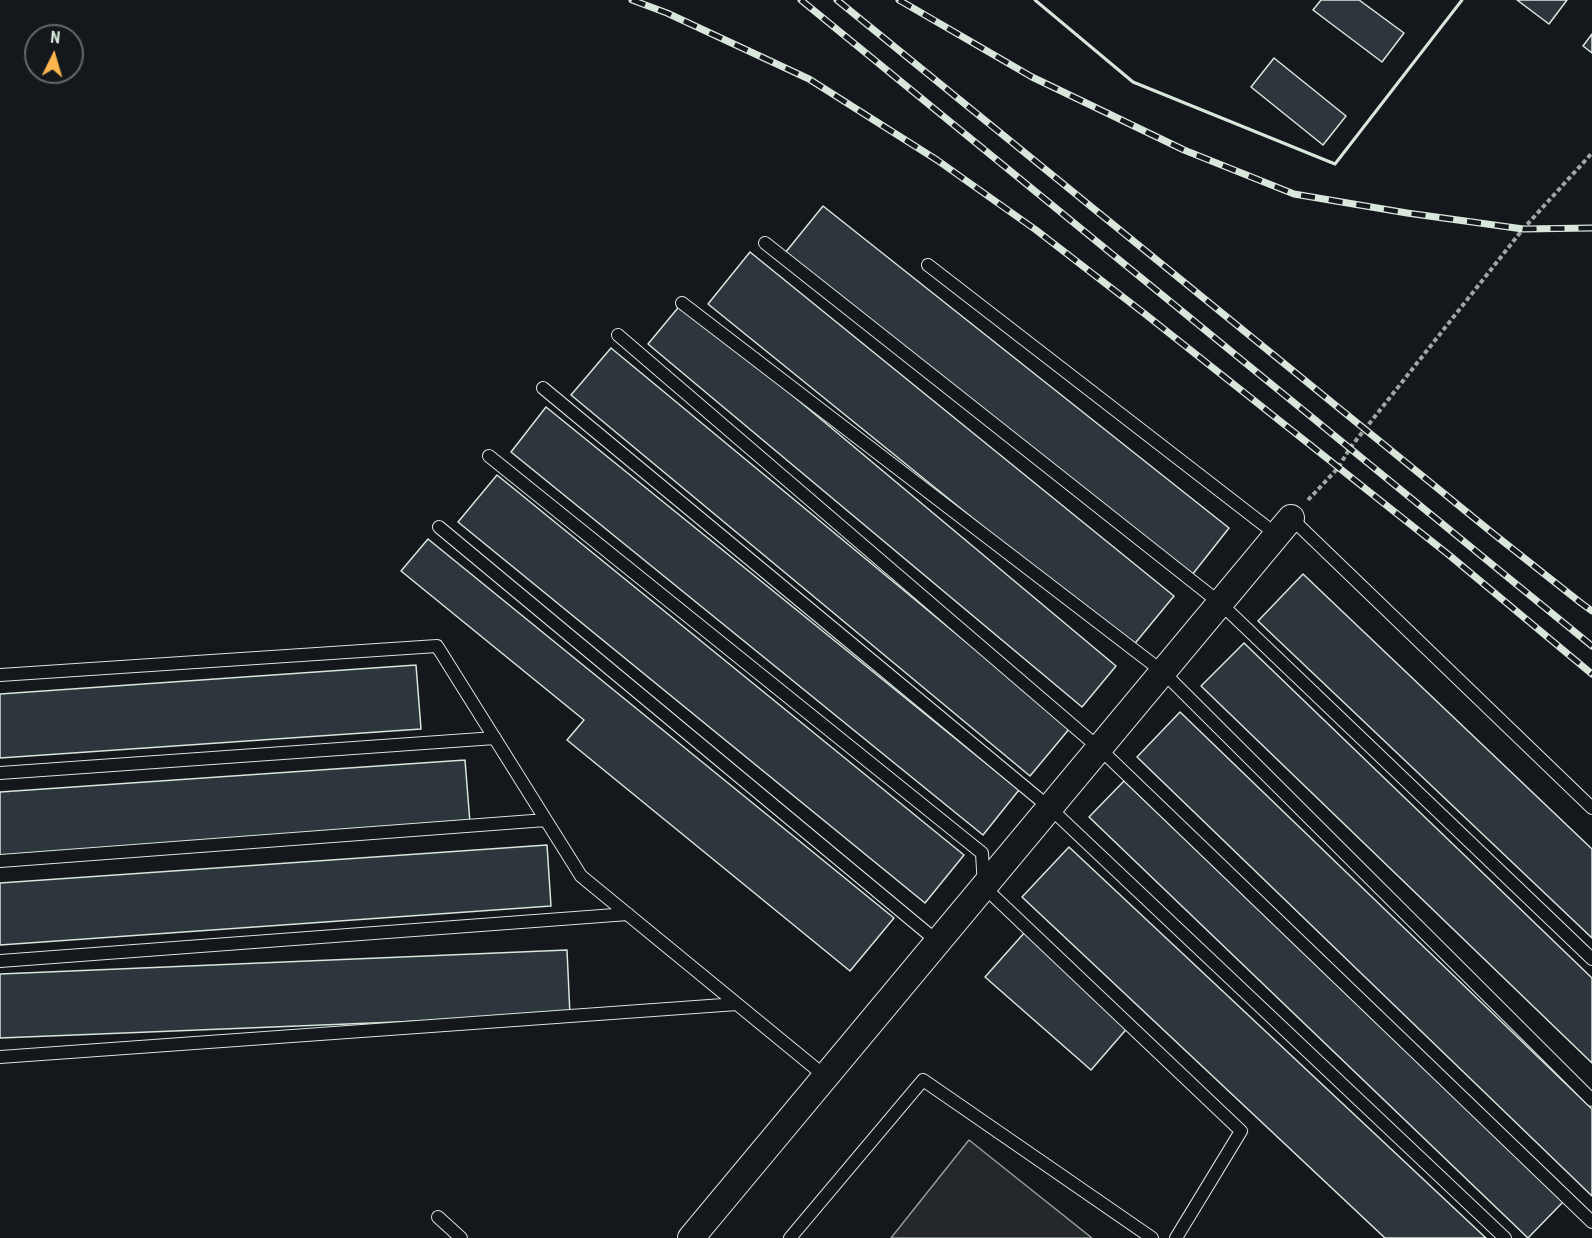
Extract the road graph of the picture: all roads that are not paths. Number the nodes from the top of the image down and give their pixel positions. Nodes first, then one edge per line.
1 (765, 243) dead end
2 (928, 265) dead end
3 (682, 303) dead end
4 (618, 335) dead end
5 (543, 388) dead end
6 (489, 456) dead end
7 (439, 527) dead end
8 (1284, 527) junction
9 (1220, 603) junction
10 (1163, 672) junction
11 (0, 675) edge
12 (495, 738) junction
13 (1099, 748) junction
14 (0, 773) edge
15 (1050, 808) junction
16 (1592, 808) edge
17 (546, 820) junction
18 (0, 861) edge
19 (984, 887) junction
20 (628, 914) junction
21 (938, 942) junction
22 (1592, 959) edge
23 (0, 961) edge
24 (737, 1004) junction
25 (0, 1057) edge
26 (826, 1077) junction
27 (1592, 1100) edge
28 (438, 1216) dead end
29 (1592, 1222) edge
30 (461, 1238) edge
31 (691, 1238) edge
32 (790, 1238) edge
33 (1152, 1238) edge
34 (1176, 1238) edge
35 (1505, 1238) edge

1 - 9 lane
2 - 8 lane
3 - 10 lane
4 - 13 lane
5 - 15 lane
6 - 19 lane
7 - 21 lane
8 - 9 street
8 - 16 lane
9 - 10 street
9 - 22 lane
10 - 13 street
10 - 27 lane
11 - 12 lane
12 - 14 lane
12 - 17 lane
13 - 15 street
13 - 29 lane
15 - 19 street
15 - 35 lane
17 - 18 lane
17 - 20 lane
19 - 21 street
19 - 34 lane
20 - 23 lane
20 - 24 lane
21 - 26 street
24 - 25 lane
24 - 26 lane
26 - 31 street
28 - 30 lane
32 - 33 lane

